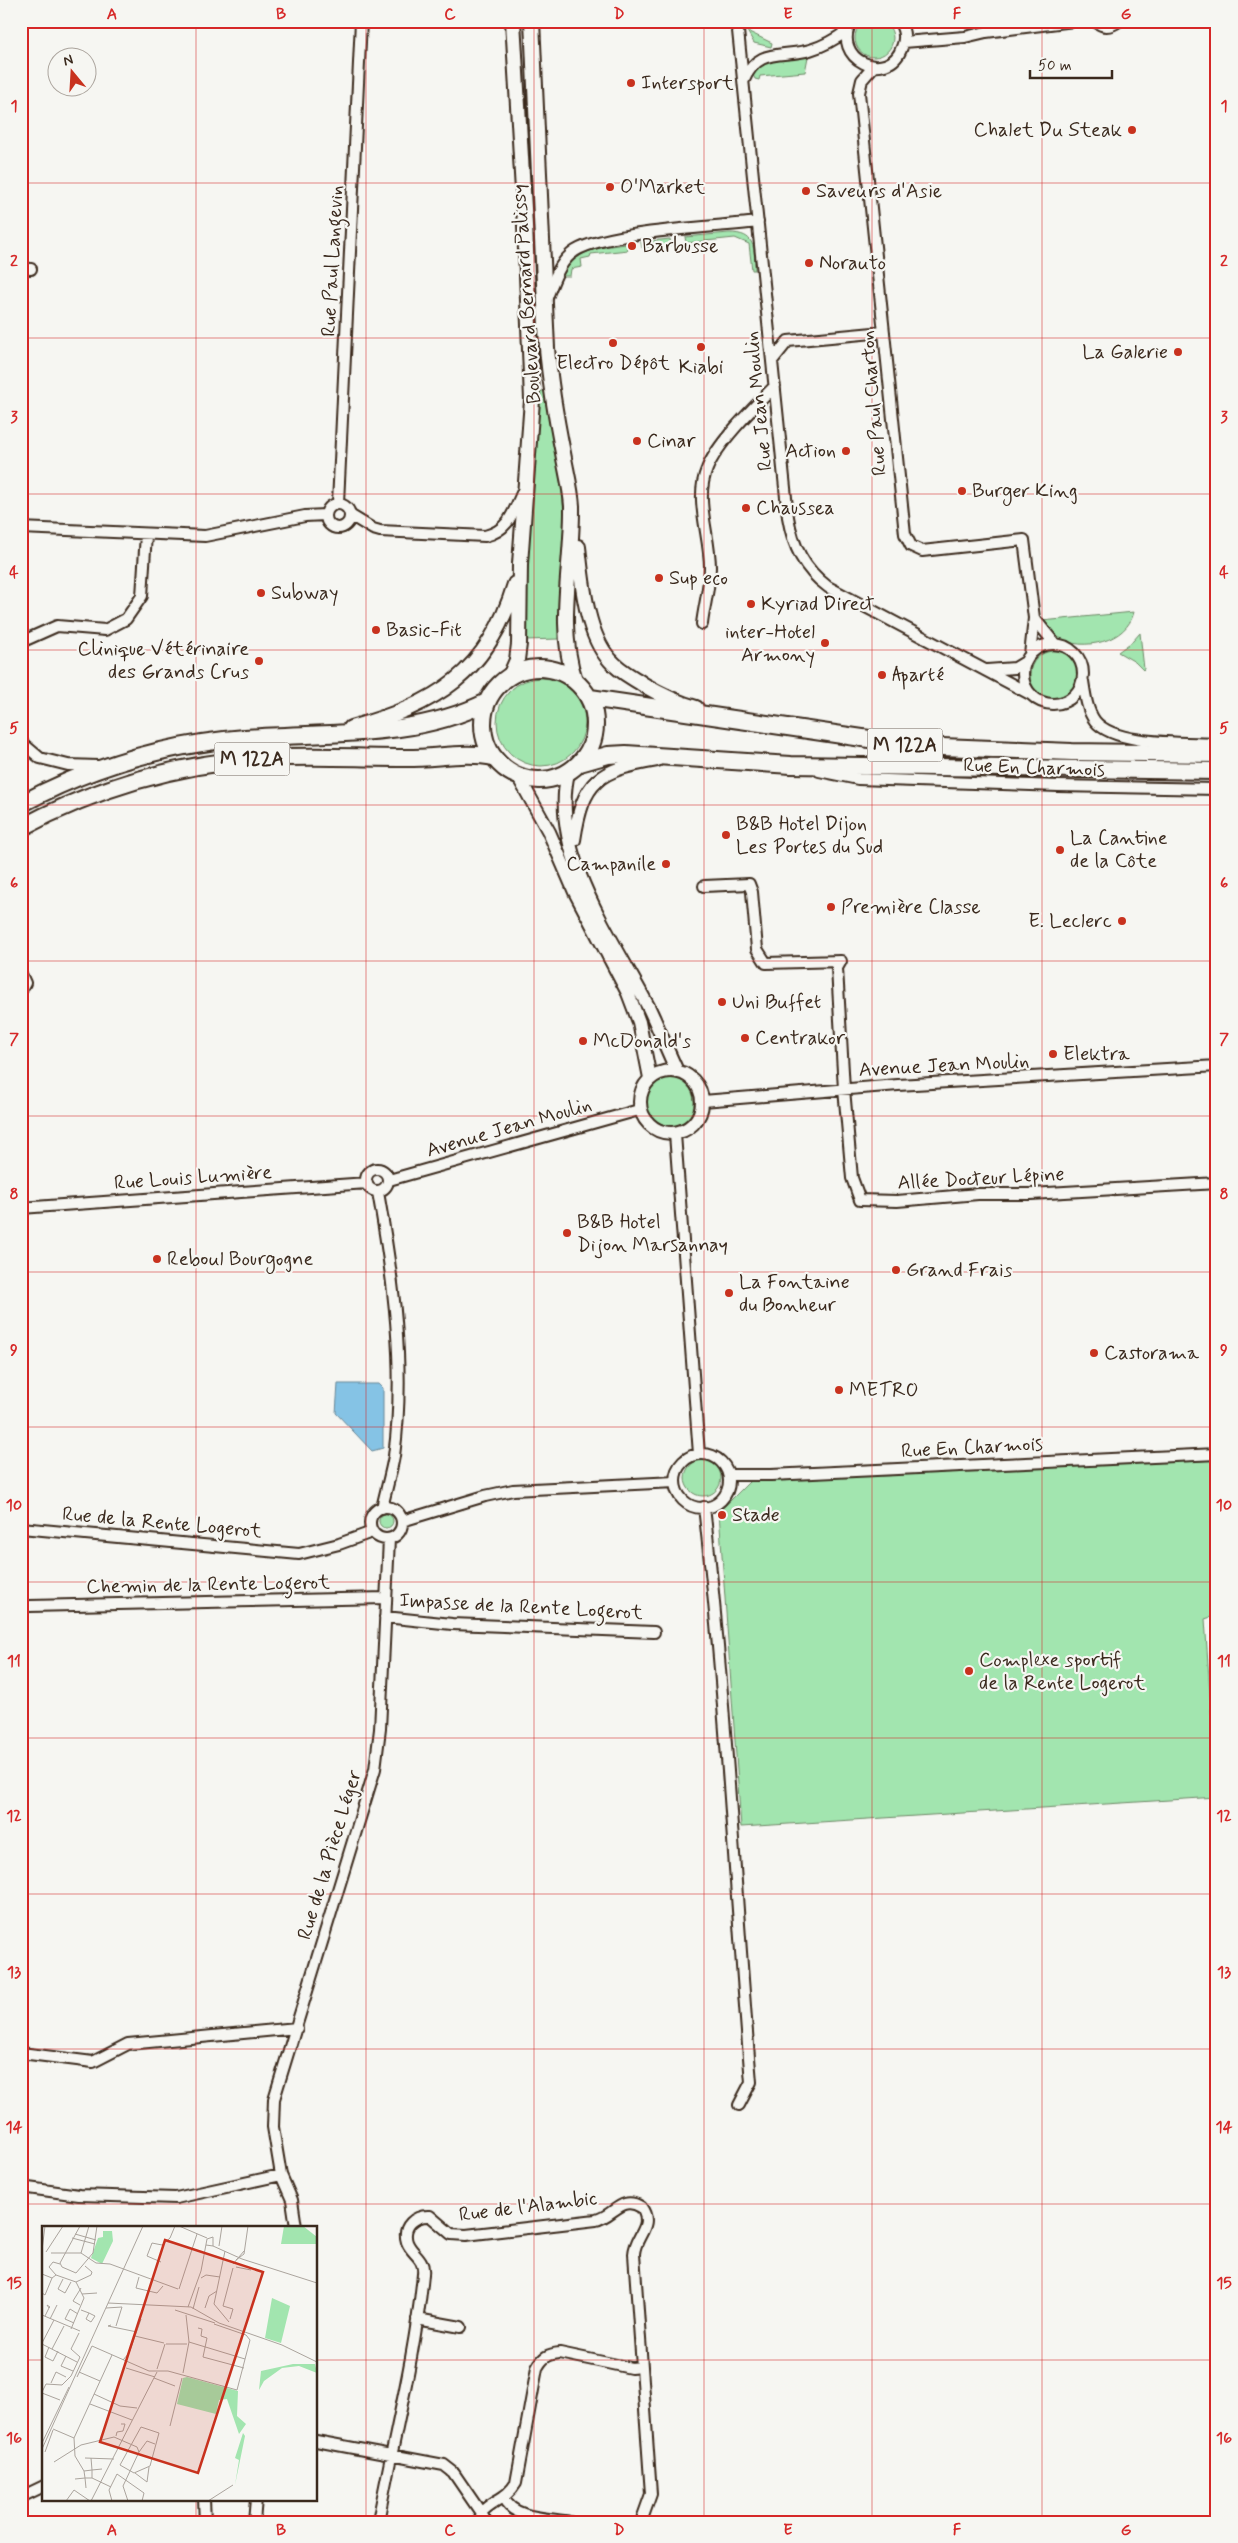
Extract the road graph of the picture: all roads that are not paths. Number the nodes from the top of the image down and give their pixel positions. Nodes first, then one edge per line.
1 (362, 21) edge
2 (513, 21) edge
3 (532, 21) edge
4 (738, 21) edge
5 (899, 21) edge
6 (1074, 21) edge
7 (1096, 21) edge
8 (1119, 21) edge
9 (850, 26) edge
10 (904, 42) junction
11 (874, 66) junction
12 (744, 80) junction
13 (758, 222) junction
14 (544, 303) junction
15 (768, 323) junction
16 (884, 332) junction
17 (788, 340) junction
18 (772, 361) junction
19 (775, 386) junction
20 (528, 481) junction
21 (338, 503) junction
22 (572, 504) junction
23 (325, 515) junction
24 (350, 515) junction
25 (21, 528) edge
26 (146, 534) junction
27 (520, 564) junction
28 (1034, 618) junction
29 (702, 624) dead end
30 (21, 642) edge
31 (1055, 644) junction
32 (1028, 659) junction
33 (986, 670) junction
34 (510, 676) junction
35 (575, 680) junction
36 (1082, 680) junction
37 (1032, 695) junction
38 (590, 698) junction
39 (487, 702) junction
40 (740, 720) junction
41 (338, 732) junction
42 (21, 742) edge
43 (1217, 744) edge
44 (1217, 754) edge
45 (494, 757) junction
46 (679, 757) junction
47 (791, 765) junction
48 (109, 766) junction
49 (574, 768) junction
50 (1217, 771) edge
51 (518, 776) junction
52 (1217, 789) edge
53 (21, 804) edge
54 (21, 828) edge
55 (572, 852) junction
56 (704, 886) dead end
57 (21, 974) edge
58 (21, 990) edge
59 (1217, 1066) edge
60 (677, 1071) junction
61 (650, 1078) junction
62 (844, 1089) junction
63 (703, 1101) junction
64 (639, 1110) junction
65 (674, 1134) junction
66 (389, 1180) junction
67 (367, 1183) junction
68 (1217, 1183) edge
69 (378, 1192) junction
70 (21, 1208) edge
71 (698, 1454) junction
72 (1217, 1454) edge
73 (729, 1475) junction
74 (675, 1482) junction
75 (382, 1508) junction
76 (704, 1508) junction
77 (402, 1521) junction
78 (21, 1528) edge
79 (372, 1532) junction
80 (389, 1539) junction
81 (386, 1598) junction
82 (30, 1606) dead end
83 (385, 1617) junction
84 (654, 1632) dead end
85 (296, 2028) junction
86 (21, 2053) edge
87 (739, 2104) dead end
88 (281, 2175) junction
89 (21, 2187) edge
90 (296, 2226) edge
91 (417, 2319) junction
92 (461, 2326) dead end
93 (642, 2367) junction
94 (318, 2441) edge
95 (390, 2454) junction
96 (42, 2487) edge
97 (21, 2497) edge
98 (504, 2498) junction
99 (204, 2500) edge
100 (256, 2500) edge
101 (483, 2517) edge
102 (205, 2522) edge
103 (254, 2522) edge
104 (378, 2522) edge
105 (570, 2522) edge
106 (641, 2522) edge

1 - 21 street, Rue Paul Langevin
2 - 20 main road, Boulevard Bernard Palissy
3 - 14 main road, Boulevard Bernard Palissy
4 - 12 street, Rue Jean Moulin
5 - 10 street
6 - 10 street
7 - 8 street
9 - 11 street
9 - 12 street
10 - 11 street
11 - 16 street, Rue Paul Charton
12 - 13 street, Rue Jean Moulin
13 - 14 street
13 - 15 street, Rue Jean Moulin
14 - 22 main road, Boulevard Bernard Palissy
15 - 17 street
15 - 18 street, Rue Jean Moulin
16 - 17 street
16 - 28 street, Rue Paul Charton
17 - 18 street
18 - 19 street, Rue Jean Moulin
19 - 29 street
19 - 33 street, Rue Jean Moulin
20 - 24 street
20 - 27 main road, Boulevard Bernard Palissy
21 - 23 street
21 - 24 street
22 - 35 main road, Boulevard Bernard Palissy
22 - 40 main road
23 - 24 street
23 - 26 street
25 - 26 street
26 - 30 street
27 - 34 main road, Boulevard Bernard Palissy
27 - 41 main road
28 - 31 street
28 - 32 street, Rue Paul Charton
31 - 32 street
31 - 36 street
32 - 33 street
32 - 37 street
33 - 37 street, Rue Jean Moulin
34 - 35 main road
34 - 39 main road
35 - 38 main road
36 - 37 street
36 - 43 street
38 - 40 main road, M 122A
38 - 49 main road
39 - 41 main road, M 122A
39 - 45 main road
40 - 44 main road, M 122A
41 - 48 main road, M 122A
42 - 48 street
45 - 51 main road
45 - 54 main road, M 122A
46 - 47 main road, M 122A
46 - 49 main road, M 122A
46 - 55 street
47 - 50 main road, M 122A
47 - 52 street, Rue En Charmois
48 - 53 main road, M 122A
49 - 51 main road
49 - 55 street
51 - 61 street
55 - 60 street
56 - 62 street
57 - 58 street
59 - 62 street, Avenue Jean Moulin
60 - 61 street
60 - 63 street
61 - 64 street
62 - 63 street, Avenue Jean Moulin
62 - 68 street, Allée Docteur Lépine
63 - 65 street
64 - 65 street
64 - 66 street, Avenue Jean Moulin
65 - 71 street
66 - 67 street
66 - 69 street
67 - 69 street
67 - 70 street, Rue Louis Lumière
69 - 75 street
71 - 73 street
71 - 74 street
72 - 73 street, Rue En Charmois
73 - 76 street
74 - 76 street
74 - 77 street
75 - 77 street
75 - 79 street
76 - 87 street
77 - 80 street
78 - 79 street, Rue de la Rente Logerot
79 - 80 street
80 - 81 street, Rue de la Pièce Léger
81 - 82 street, Chemin de la Rente Logerot
81 - 83 street, Rue de la Pièce Léger
83 - 84 street, Impasse de la Rente Logerot
83 - 85 street, Rue de la Pièce Léger
85 - 86 street
85 - 88 street, Rue de la Pièce Léger
88 - 89 street
88 - 90 street, Rue de la Pièce Léger
91 - 92 street
91 - 93 street, Rue de l'Alambic
91 - 95 street, Rue de l'Alambic
93 - 98 street
93 - 106 street
94 - 95 street
95 - 101 street
95 - 104 street, Rue de l'Alambic
96 - 97 street
98 - 101 street
98 - 105 street
99 - 102 street
100 - 103 street

